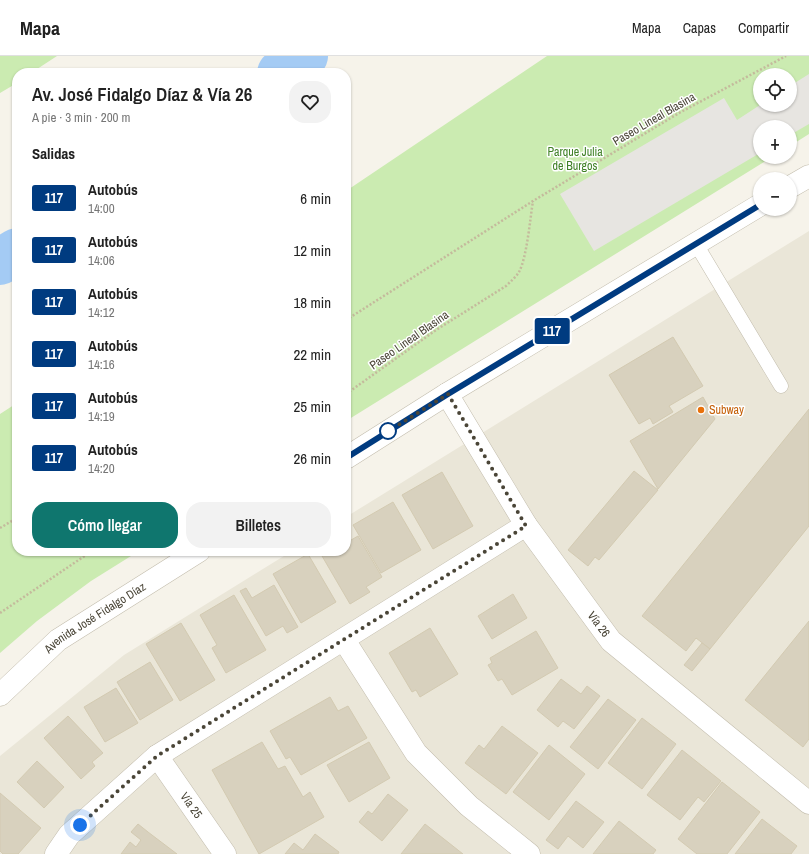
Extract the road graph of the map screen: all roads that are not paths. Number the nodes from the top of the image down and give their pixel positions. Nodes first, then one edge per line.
1 (809, 176) edge
2 (797, 183) edge
3 (753, 209) edge
4 (696, 244) junction
5 (781, 386) dead end
6 (448, 394) junction
7 (351, 455) edge
8 (526, 526) junction
9 (191, 556) edge
10 (344, 640) junction
11 (0, 695) edge
12 (157, 756) junction
13 (809, 803) edge
14 (56, 854) edge
15 (225, 854) edge
16 (529, 854) edge

1 - 2 street
3 - 4 street
4 - 5 lane
4 - 6 street
6 - 7 street
6 - 8 street, Vía 26
8 - 10 street
8 - 13 street, Vía 26
9 - 11 street, Avenida José Fidalgo Díaz
10 - 12 street
10 - 16 street
12 - 14 street
12 - 15 street, Vía 25

